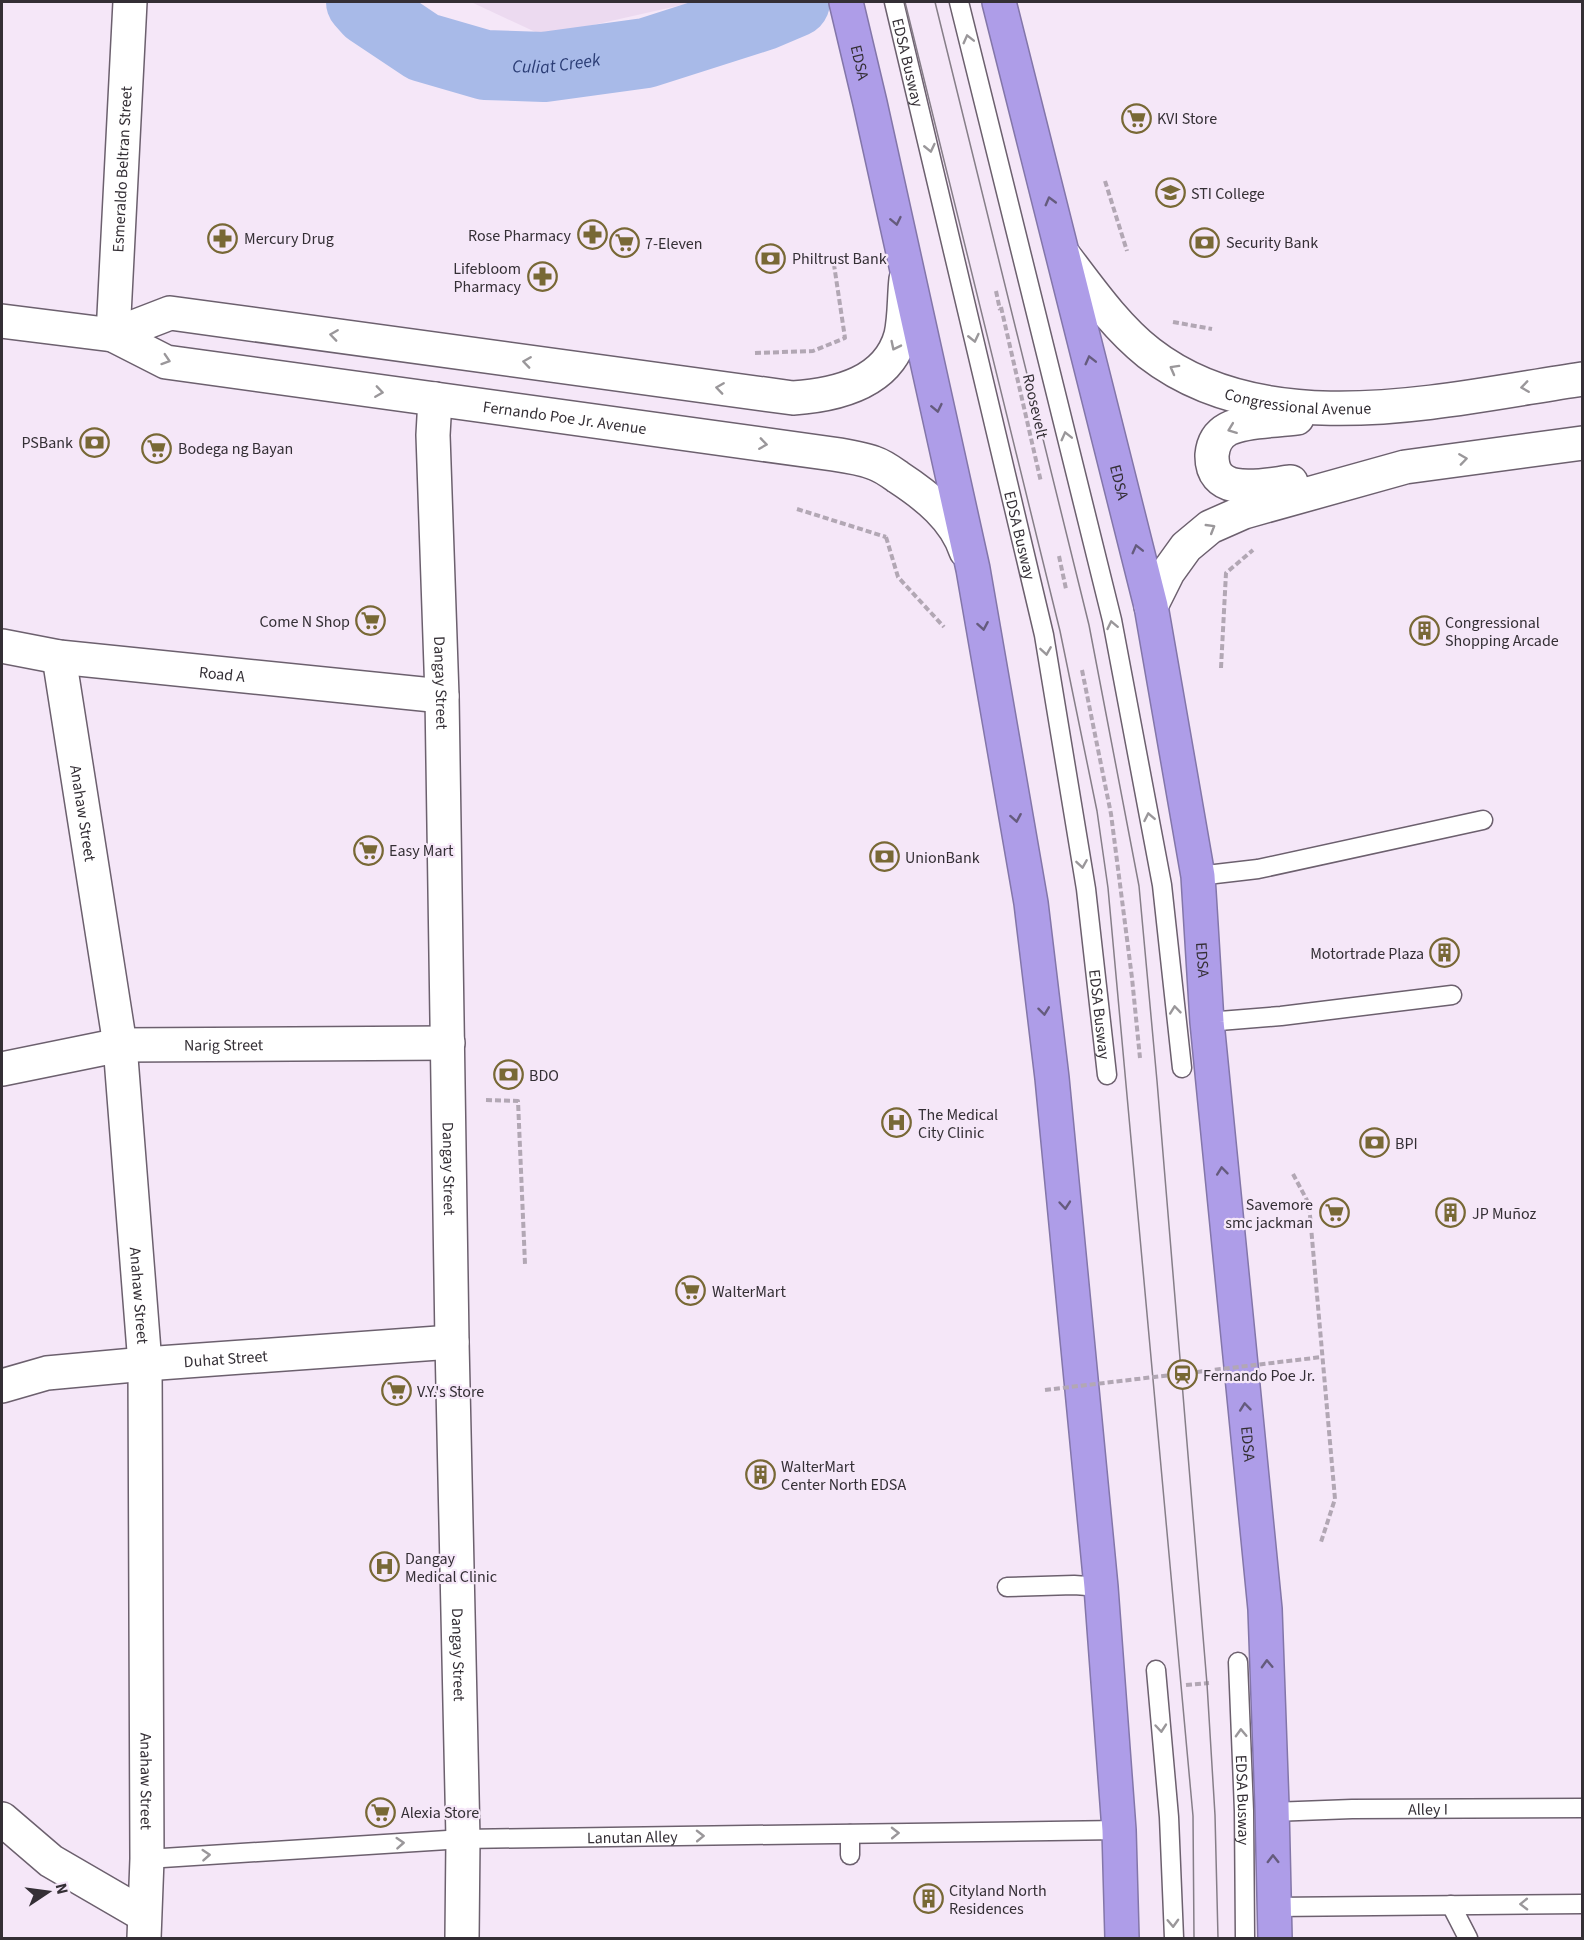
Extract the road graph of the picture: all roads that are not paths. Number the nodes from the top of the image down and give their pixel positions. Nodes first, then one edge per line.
1 (130, 2) edge
2 (846, 2) edge
3 (894, 2) edge
4 (959, 2) edge
5 (999, 2) edge
6 (1065, 257) junction
7 (907, 268) junction
8 (2, 321) edge
9 (113, 335) junction
10 (1582, 379) edge
11 (435, 399) junction
12 (1394, 407) junction
13 (1582, 443) edge
14 (1406, 467) junction
15 (973, 568) junction
16 (1151, 606) junction
17 (2, 646) edge
18 (58, 657) junction
19 (442, 696) junction
20 (1483, 820) dead end
21 (1198, 876) junction
22 (1452, 995) dead end
23 (1207, 1022) junction
24 (448, 1043) junction
25 (120, 1045) junction
26 (1182, 1068) dead end
27 (2, 1069) edge
28 (1107, 1075) dead end
29 (452, 1342) junction
30 (145, 1364) junction
31 (2, 1386) edge
32 (1007, 1587) dead end
33 (1101, 1587) junction
34 (1238, 1662) dead end
35 (1156, 1670) dead end
36 (1582, 1808) edge
37 (1272, 1812) junction
38 (2, 1819) edge
39 (1119, 1830) junction
40 (850, 1834) junction
41 (462, 1839) junction
42 (850, 1856) dead end
43 (147, 1859) junction
44 (1582, 1904) edge
45 (1451, 1905) junction
46 (1275, 1923) edge
47 (144, 1927) edge
48 (462, 1938) edge
49 (1122, 1938) edge
50 (1174, 1938) edge
51 (1245, 1938) edge
52 (1468, 1938) edge

1 - 9 street, Esmeraldo Beltran Street
2 -> 7 highway, EDSA
3 -> 28 lane, EDSA Busway
26 -> 4 lane
6 -> 5 highway, EDSA
12 -> 6 street, Congressional Avenue
16 -> 6 highway, EDSA
7 -> 9 street, Fernando Poe Jr. Avenue
7 -> 15 highway, EDSA
8 - 9 street, Fernando Poe Jr. Avenue
9 -> 11 street, Fernando Poe Jr. Avenue
10 -> 12 street, Congressional Avenue
11 -> 15 street, Fernando Poe Jr. Avenue
11 - 19 street, Dangay Street
12 -> 14 street
14 -> 13 street
16 -> 14 street
15 -> 33 highway, EDSA
16 - 21 highway, EDSA
17 - 18 street, Road A
18 - 19 street, Road A
18 - 25 street, Anahaw Street
19 - 24 street, Dangay Street
20 - 21 lane
21 - 23 highway, EDSA
22 - 23 lane
37 -> 23 highway, EDSA
24 - 25 street, Narig Street
24 - 29 street, Dangay Street
25 - 27 street, Narig Street
25 - 30 street, Anahaw Street
29 - 30 street, Duhat Street
29 - 41 street, Dangay Street
30 - 31 street, Duhat Street
30 - 43 street, Anahaw Street
32 - 33 lane
33 - 39 highway, EDSA
51 -> 34 lane, EDSA Busway
35 -> 50 lane
36 - 37 lane, Alley I
46 -> 37 highway, EDSA
38 - 47 street
40 -> 39 lane, Lanutan Alley
39 - 49 highway, EDSA
41 -> 40 lane, Lanutan Alley
40 - 42 lane
43 -> 41 lane, Lanutan Alley
41 - 48 street, Dangay Street
43 - 47 street, Anahaw Street
44 -> 45 lane
45 - 46 lane
45 - 52 lane

